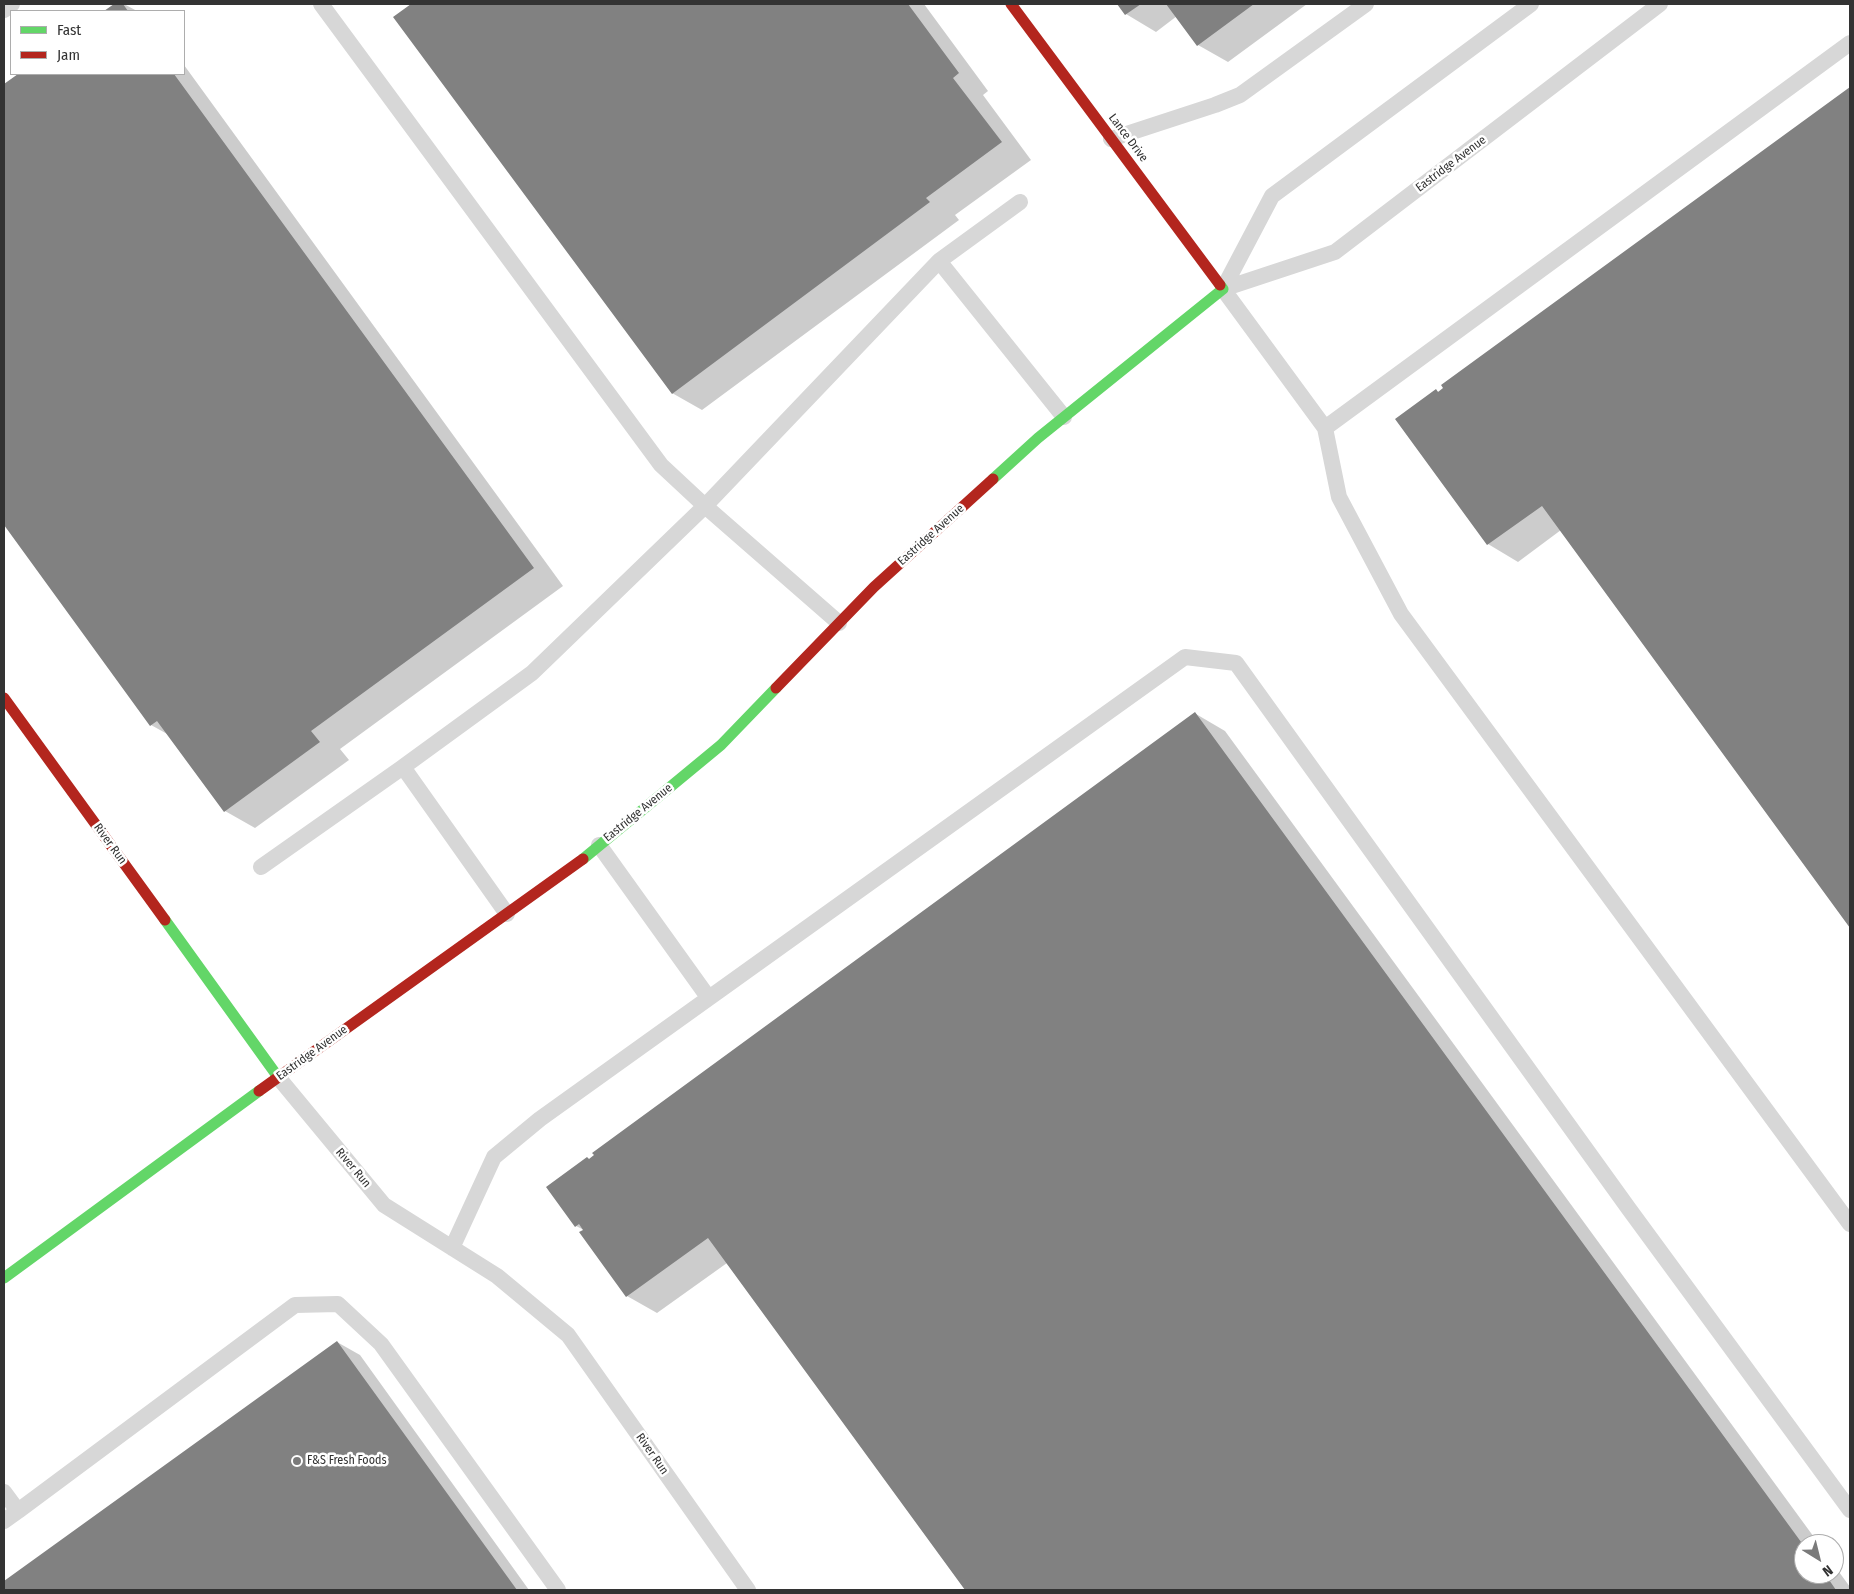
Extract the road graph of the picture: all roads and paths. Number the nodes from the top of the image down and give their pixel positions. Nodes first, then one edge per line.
1 (12, 4) edge
2 (321, 4) edge
3 (1011, 4) edge
4 (1366, 4) edge
5 (1532, 4) edge
6 (1660, 4) edge
7 (4, 10) edge
8 (1850, 43) edge
9 (1111, 139) junction
10 (1020, 202) dead end
11 (939, 261) junction
12 (1223, 289) junction
13 (1064, 417) junction
14 (1325, 428) junction
15 (705, 506) junction
16 (839, 623) junction
17 (4, 698) edge
18 (404, 767) junction
19 (599, 845) junction
20 (261, 867) dead end
21 (508, 914) junction
22 (708, 997) junction
23 (278, 1077) junction
24 (1850, 1224) edge
25 (452, 1248) junction
26 (4, 1278) edge
27 (4, 1492) edge
28 (1850, 1510) edge
29 (18, 1511) junction
30 (4, 1521) edge
31 (558, 1590) edge
32 (748, 1590) edge

1 - 7 lane
2 - 15 lane
3 - 9 street, Lance Drive
4 - 9 lane
5 - 12 lane, Eastridge Avenue
6 - 12 lane, Eastridge Avenue
8 - 14 lane
9 - 12 street, Lance Drive
10 - 11 lane
11 - 13 lane
11 - 15 lane
12 - 13 street, Eastridge Avenue
12 - 14 lane
13 - 16 street, Eastridge Avenue
14 - 24 lane
15 - 16 lane
15 - 18 lane
16 - 19 street, Eastridge Avenue
17 - 23 street, River Run
18 - 20 lane
18 - 21 lane
19 - 21 street, Eastridge Avenue
19 - 22 lane
21 - 23 street, Eastridge Avenue
22 - 25 lane
22 - 28 lane
23 - 25 lane, River Run
23 - 26 street, Eastridge Avenue
25 - 32 lane, River Run
27 - 29 lane
29 - 30 lane
29 - 31 lane

